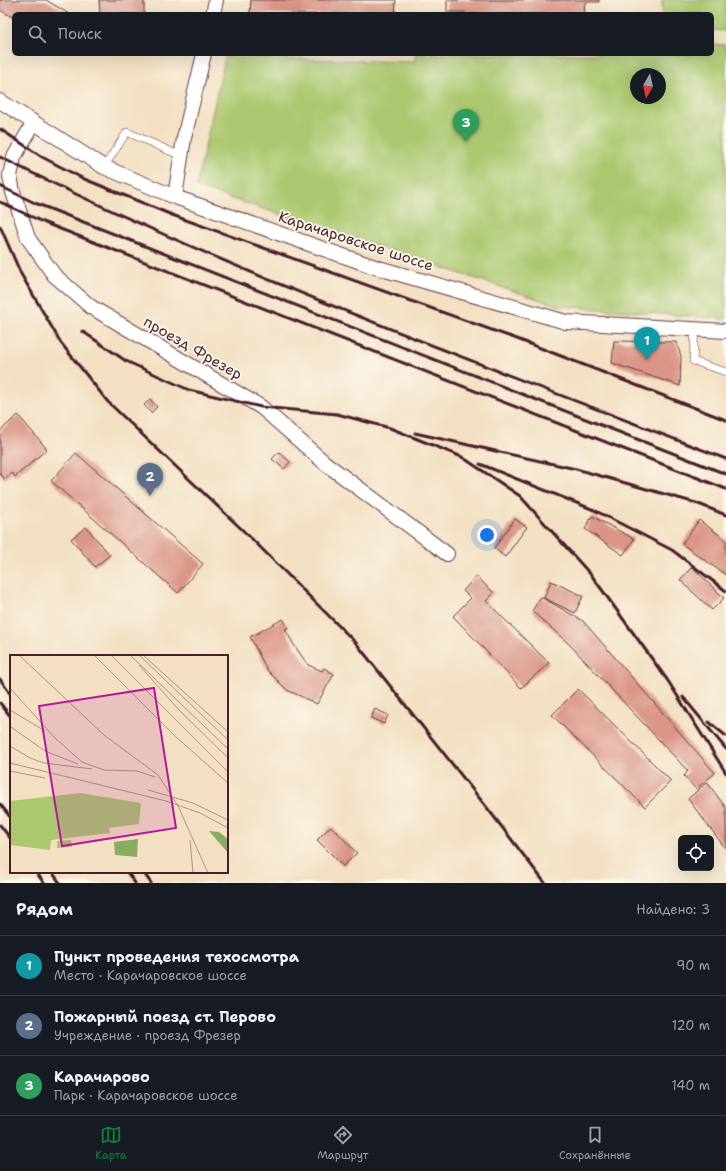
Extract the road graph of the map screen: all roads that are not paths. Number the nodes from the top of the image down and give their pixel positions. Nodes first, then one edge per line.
1 (216, 0) edge
2 (213, 12) edge
3 (204, 56) edge
4 (0, 102) edge
5 (34, 122) junction
6 (181, 156) junction
7 (104, 167) junction
8 (175, 197) junction
9 (695, 329) junction
10 (726, 331) edge
11 (726, 372) edge
12 (447, 554) dead end

1 - 2 street
3 - 6 street
4 - 5 street, Карачаровское шоссе
5 - 7 street, Карачаровское шоссе
5 - 12 street, проезд Фрезер
6 - 7 lane
6 - 8 street
7 - 8 street, Карачаровское шоссе
8 - 9 street, Карачаровское шоссе
9 - 10 street, Карачаровское шоссе
9 - 11 lane

